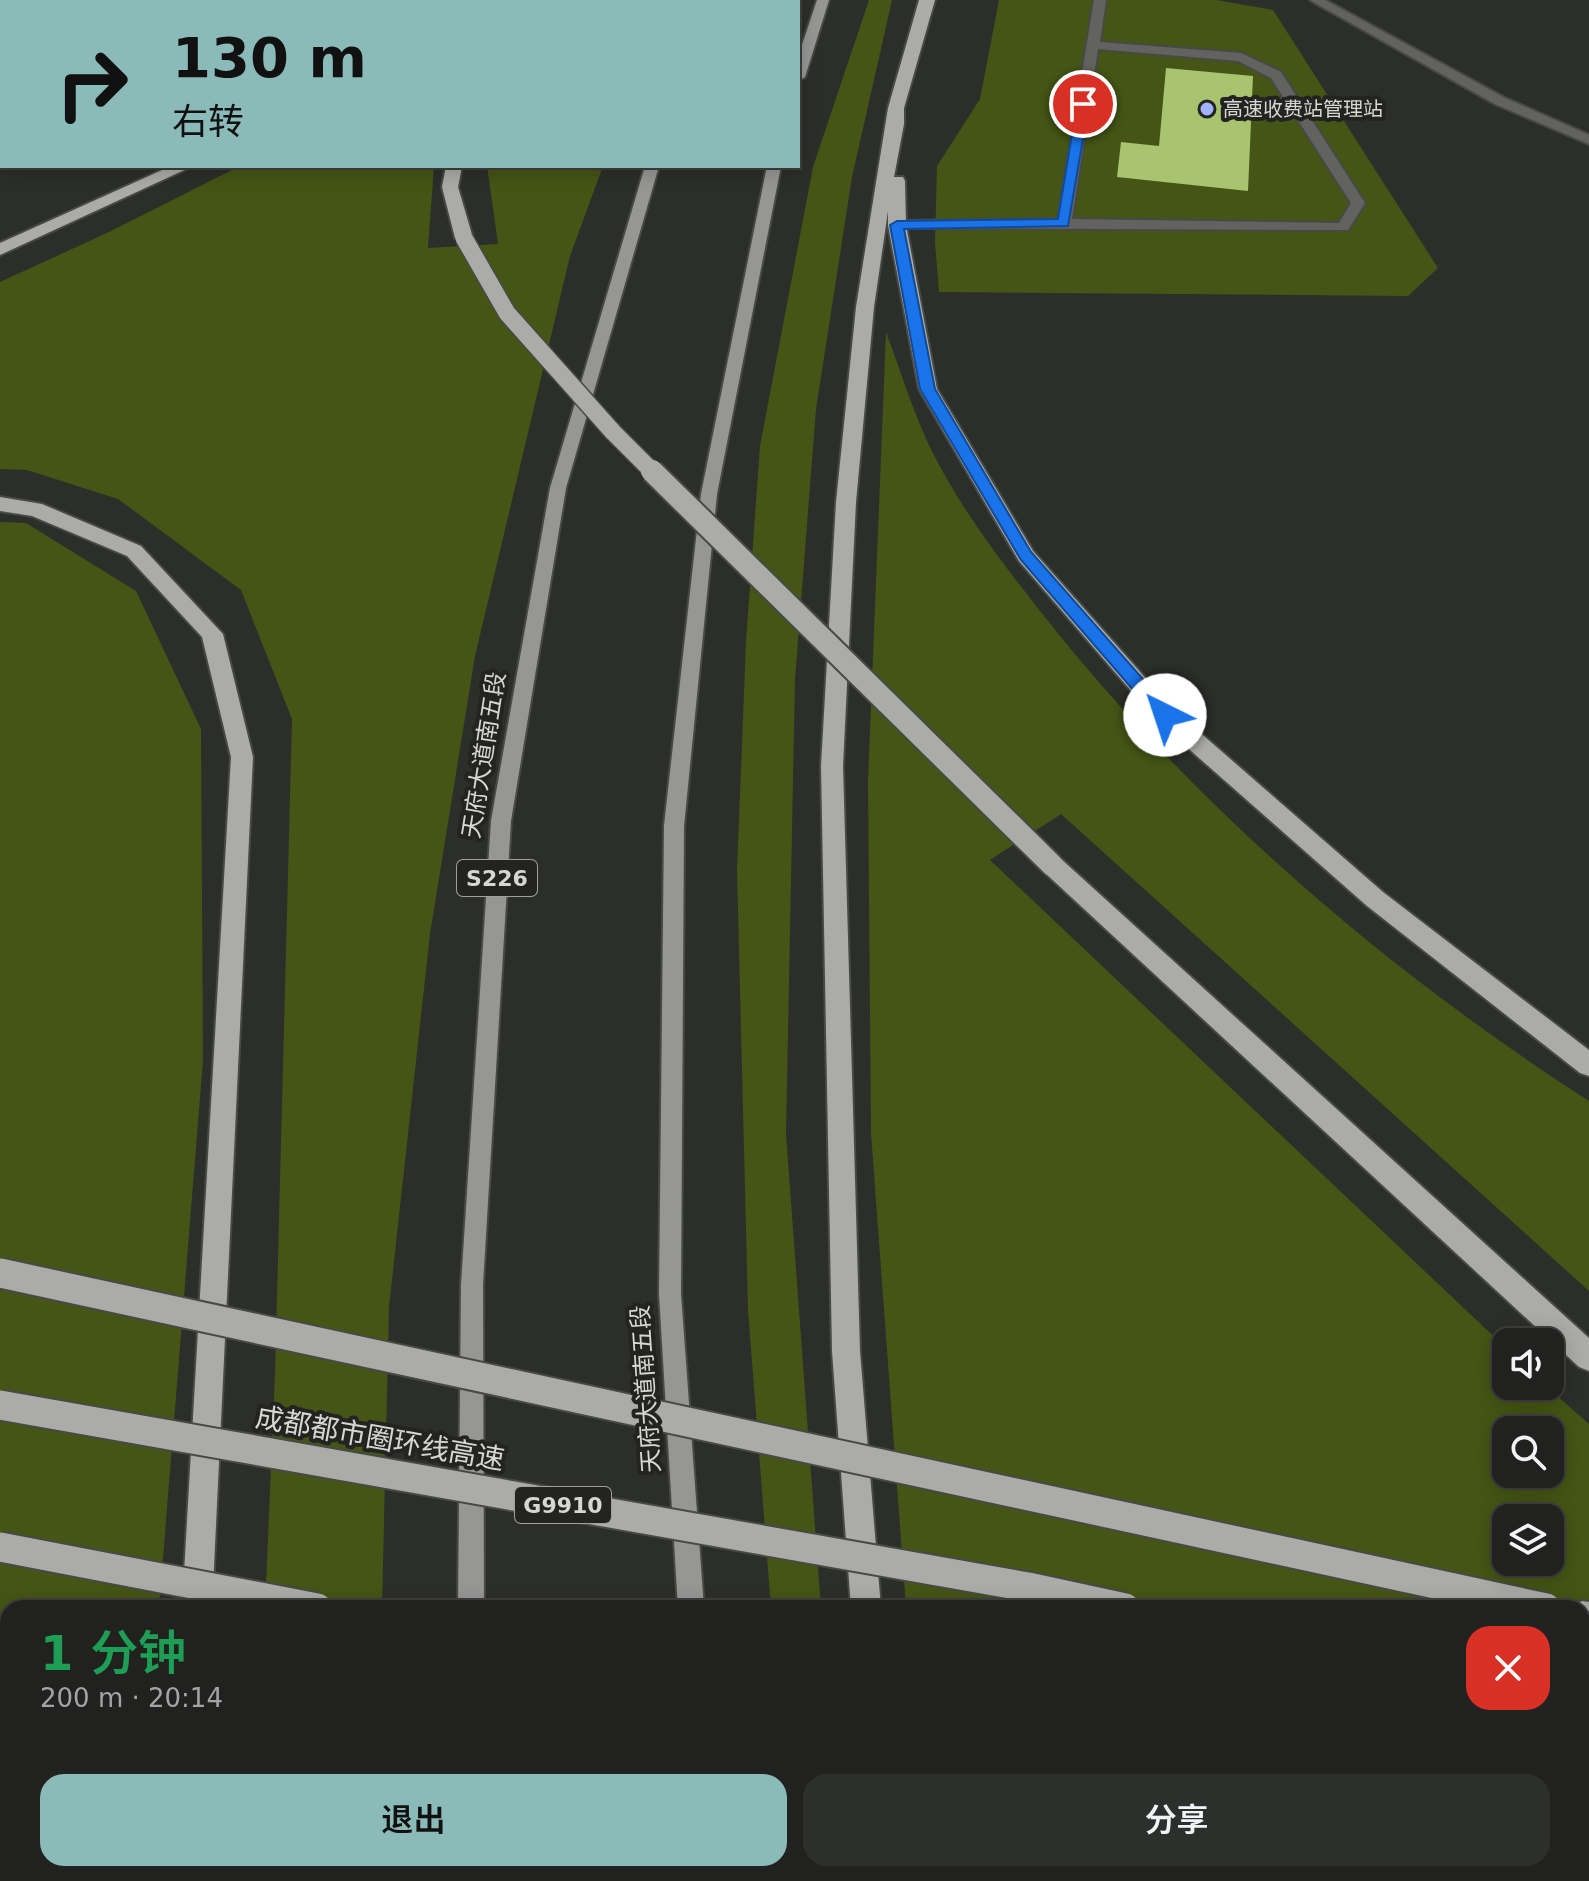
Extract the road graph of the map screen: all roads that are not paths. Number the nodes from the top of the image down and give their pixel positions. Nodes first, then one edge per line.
1 (823, 0) edge
2 (927, 0) edge
3 (1100, 0) edge
4 (1316, 0) edge
5 (1093, 45) junction
6 (800, 71) edge
7 (896, 108) junction
8 (1589, 140) edge
9 (181, 168) edge
10 (454, 168) edge
11 (651, 168) edge
12 (774, 168) edge
13 (1064, 223) junction
14 (897, 225) junction
15 (0, 250) edge
16 (0, 504) edge
17 (1589, 1065) edge
18 (0, 1273) edge
19 (1589, 1357) edge
20 (0, 1405) edge
21 (0, 1547) edge
22 (197, 1600) edge
23 (275, 1600) edge
24 (471, 1600) edge
25 (690, 1600) edge
26 (865, 1600) edge
27 (1088, 1600) edge
28 (1509, 1600) edge

1 - 6 main road
2 - 7 highway
3 - 5 street
4 - 8 street
5 - 13 street
5 - 13 street
7 - 14 highway
7 - 26 highway
9 - 15 highway
10 - 19 highway, bridge
11 - 24 main road, 天府大道南五段 / S226
12 - 25 main road, 天府大道南五段
13 - 14 street
14 - 17 highway
16 - 22 highway
18 - 28 highway, bridge
20 - 27 highway, 成都都市圈环线高速 / G9910, bridge
21 - 23 highway, bridge

